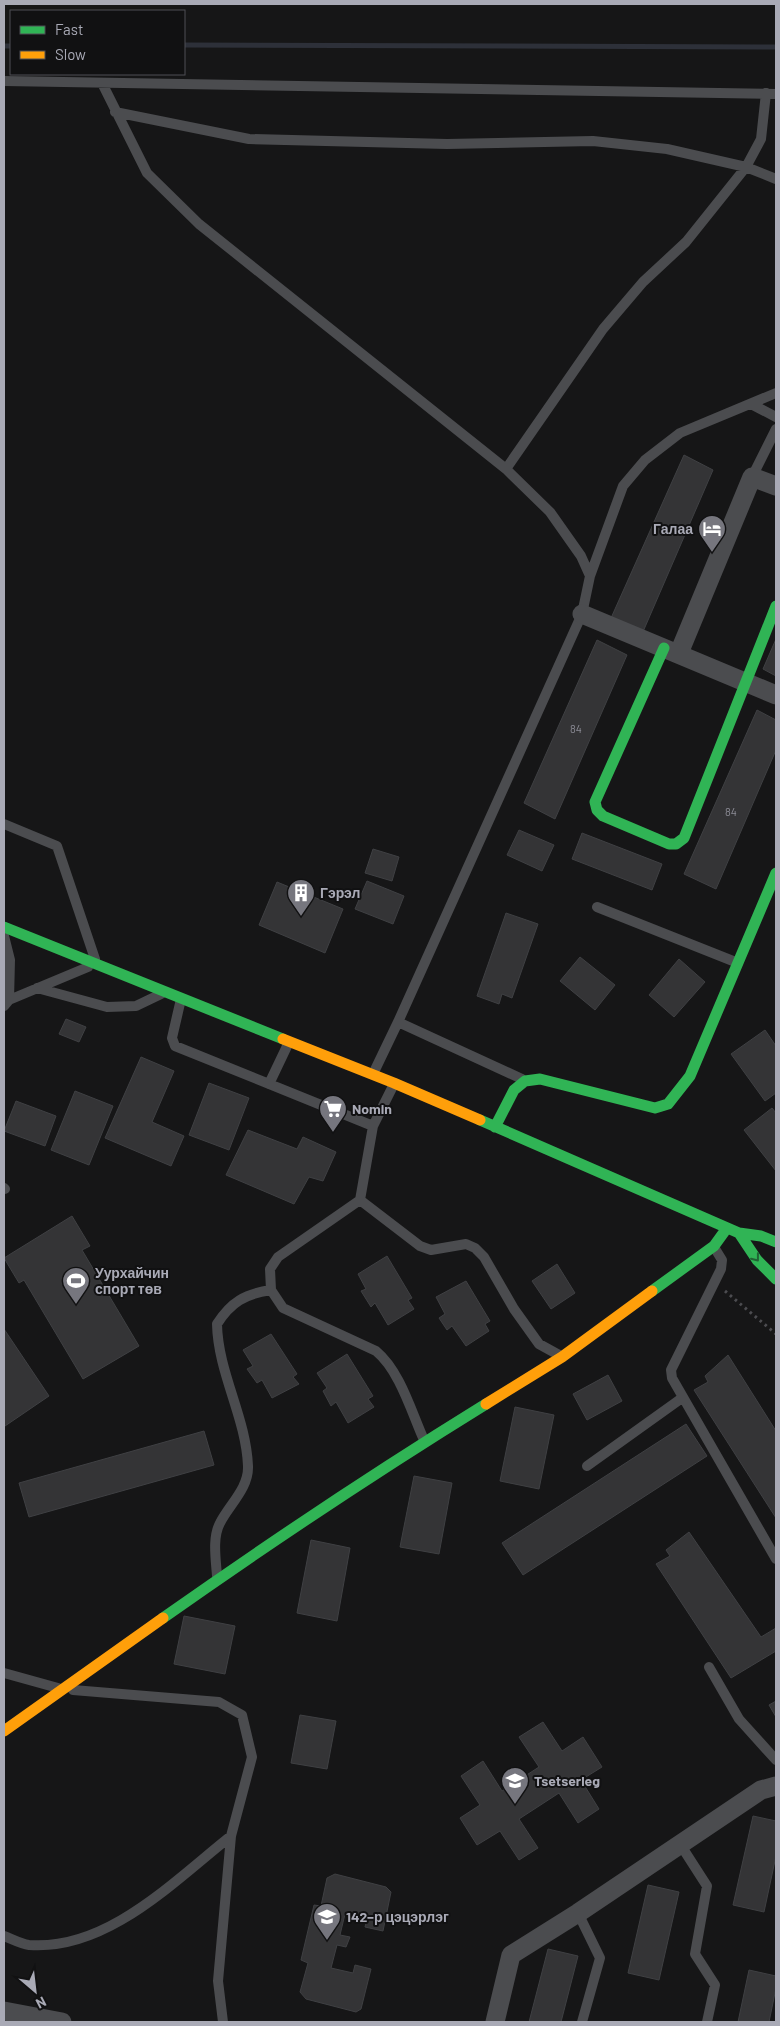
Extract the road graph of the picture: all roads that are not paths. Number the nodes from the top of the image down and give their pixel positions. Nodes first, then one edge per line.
1 (4, 81) edge
2 (102, 83) junction
3 (771, 94) edge
4 (115, 112) junction
5 (746, 167) junction
6 (776, 179) edge
7 (776, 393) edge
8 (750, 404) junction
9 (776, 417) edge
10 (776, 429) edge
11 (506, 469) junction
12 (752, 477) junction
13 (776, 486) edge
14 (590, 576) junction
15 (776, 606) edge
16 (582, 614) junction
17 (672, 650) junction
18 (747, 683) junction
19 (776, 695) edge
20 (4, 824) edge
21 (776, 873) edge
22 (598, 907) dead end
23 (4, 927) edge
24 (4, 936) edge
25 (97, 963) junction
26 (739, 963) junction
27 (37, 988) junction
28 (165, 991) junction
29 (182, 998) junction
30 (7, 1003) edge
31 (398, 1022) junction
32 (289, 1042) junction
33 (372, 1074) junction
34 (525, 1081) junction
35 (394, 1083) junction
36 (269, 1084) junction
37 (373, 1126) junction
38 (495, 1127) junction
39 (360, 1200) junction
40 (727, 1228) junction
41 (739, 1233) junction
42 (776, 1242) edge
43 (714, 1246) junction
44 (776, 1280) edge
45 (271, 1290) junction
46 (562, 1357) junction
47 (682, 1398) junction
48 (425, 1442) junction
49 (587, 1466) dead end
50 (776, 1559) edge
51 (217, 1580) junction
52 (708, 1667) dead end
53 (4, 1673) edge
54 (62, 1689) junction
55 (4, 1731) edge
56 (776, 1760) edge
57 (776, 1786) edge
58 (231, 1836) junction
59 (680, 1844) junction
60 (578, 1913) junction
61 (4, 1936) edge
62 (4, 2012) edge
63 (62, 2022) edge
64 (223, 2022) edge
65 (495, 2022) edge
66 (582, 2022) edge
67 (707, 2022) edge

1 - 2 lane
2 - 3 lane
2 - 4 lane
3 - 5 lane
4 - 5 lane
4 - 11 lane
5 - 6 lane
5 - 11 lane
7 - 8 lane
8 - 9 lane
8 - 14 lane
10 - 12 lane
11 - 14 lane
12 - 13 street
12 - 17 street
14 - 16 lane
15 - 18 street
16 - 17 street
16 - 31 lane
17 - 18 street
17 - 18 street
18 - 19 street
20 - 25 lane
21 - 26 street
22 - 26 lane
23 - 25 street
24 - 30 lane
25 - 27 lane
25 - 28 street
26 - 34 street
27 - 28 lane
27 - 30 lane
28 - 29 street
29 - 32 street
29 - 36 lane
31 - 33 lane
31 - 34 lane
32 - 33 street
32 - 36 lane
33 - 35 street
34 - 38 street
35 - 37 lane
35 - 38 street
36 - 37 lane
37 - 39 lane
38 - 40 street
39 - 45 lane
39 - 46 lane
40 - 41 street
40 - 43 street
41 - 42 street
41 -> 44 street
43 - 46 street
43 - 47 lane
45 - 48 lane
45 - 51 lane
46 - 48 street
47 - 49 lane
47 - 50 lane
48 - 51 street
51 - 54 street
52 - 56 lane
53 - 54 lane
54 - 55 street
54 - 58 lane
57 - 59 street
58 - 61 lane
58 - 64 lane
59 - 60 street
59 - 67 lane
60 - 65 street
60 - 66 lane
62 - 63 street

